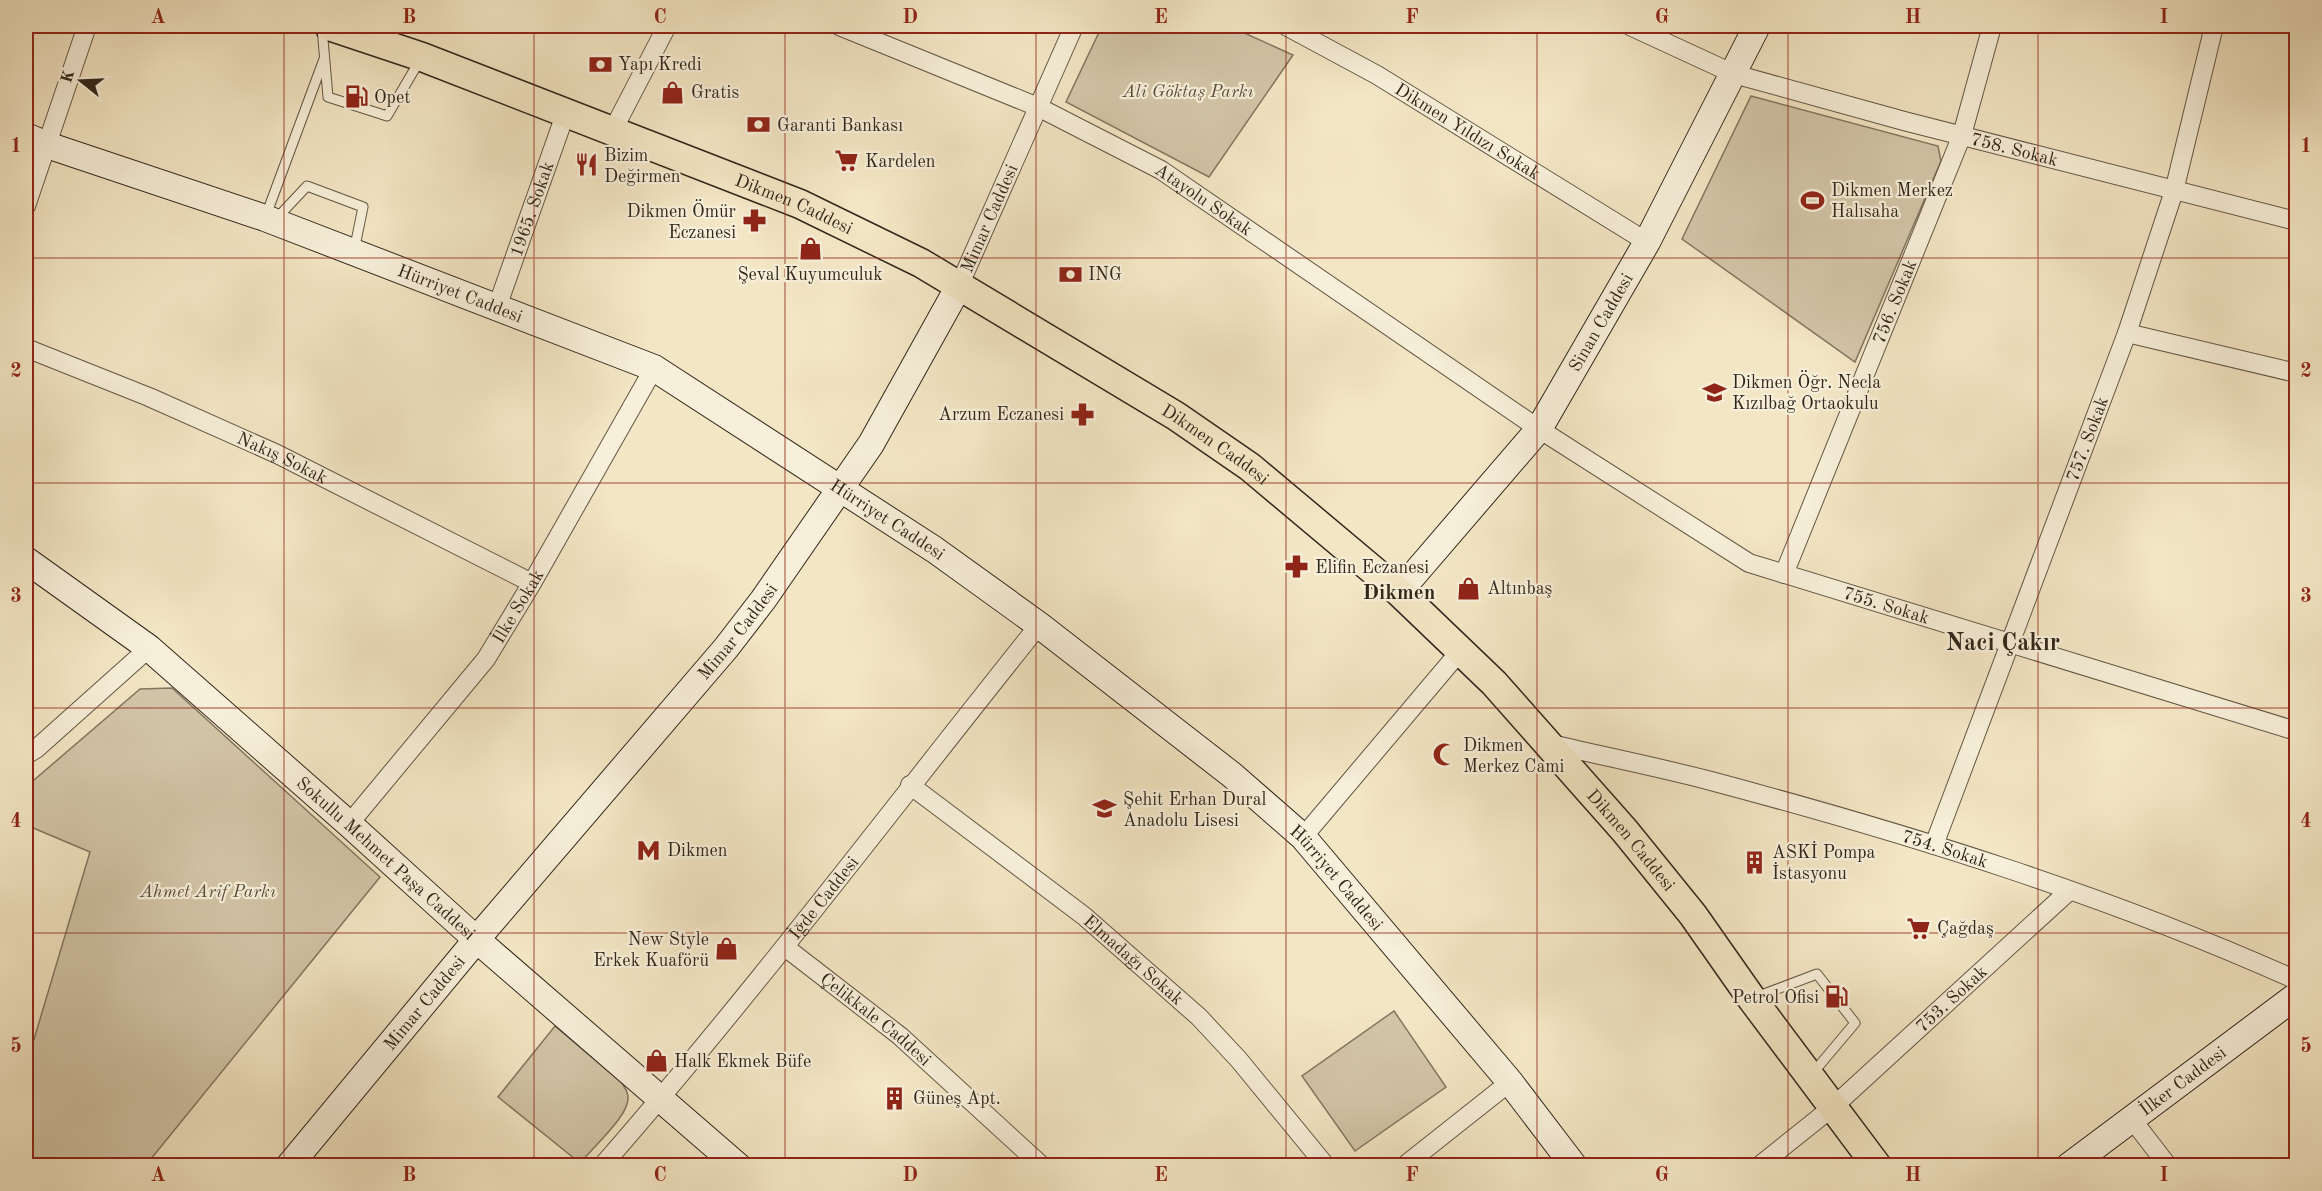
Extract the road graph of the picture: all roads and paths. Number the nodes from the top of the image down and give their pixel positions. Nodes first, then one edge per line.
1 (87, 26) edge
2 (321, 26) edge
3 (329, 26) edge
4 (667, 26) edge
5 (839, 26) edge
6 (1074, 26) edge
7 (1286, 26) edge
8 (1630, 26) edge
9 (1757, 26) edge
10 (1992, 26) edge
11 (2214, 26) edge
12 (324, 57) junction
13 (422, 57) junction
14 (1734, 74) junction
15 (1038, 107) junction
16 (566, 112) junction
17 (613, 130) junction
18 (1962, 135) junction
19 (36, 141) edge
20 (2174, 191) junction
21 (26, 206) edge
22 (269, 220) junction
23 (2296, 221) edge
24 (1647, 242) junction
25 (354, 251) junction
26 (959, 286) junction
27 (497, 307) junction
28 (2127, 333) junction
29 (26, 348) edge
30 (654, 368) junction
31 (2296, 373) edge
32 (1539, 429) junction
33 (841, 490) junction
34 (26, 560) edge
35 (1784, 574) junction
36 (532, 583) junction
37 (1399, 592) junction
38 (1039, 626) junction
39 (2012, 644) junction
40 (149, 648) junction
41 (1461, 650) junction
42 (2296, 731) edge
43 (1547, 743) junction
44 (26, 755) edge
45 (910, 785) junction
46 (349, 824) junction
47 (1303, 837) junction
48 (1934, 845) junction
49 (2069, 891) junction
50 (477, 940) junction
51 (785, 947) junction
52 (2296, 980) edge
53 (2296, 996) edge
54 (1752, 999) junction
55 (1810, 1076) junction
56 (1510, 1082) junction
57 (661, 1098) junction
58 (1834, 1106) junction
59 (2131, 1118) junction
60 (290, 1166) edge
61 (602, 1166) edge
62 (738, 1166) edge
63 (1042, 1166) edge
64 (1326, 1166) edge
65 (1404, 1166) edge
66 (1574, 1166) edge
67 (1759, 1166) edge
68 (1877, 1166) edge
69 (2069, 1166) edge
70 (2168, 1166) edge

1 - 19 street
2 - 12 lane
3 - 13 main road, Dikmen Caddesi
4 - 17 street
5 - 15 street, Atayolu Sokak
6 - 15 street, Mimar Caddesi
7 - 24 street, Dikmen Yıldızı Sokak
8 - 14 street, 758. Sokak
9 - 14 main road, Sinan Caddesi
10 - 18 street, 756. Sokak
11 - 20 street, 757. Sokak
12 - 13 lane
12 - 22 lane
13 - 16 main road, Dikmen Caddesi
14 - 18 street, 758. Sokak
14 - 24 main road, Sinan Caddesi
15 - 26 street, Mimar Caddesi
15 - 32 street, Atayolu Sokak
16 - 17 main road, Dikmen Caddesi
16 - 27 street, 1965. Sokak
17 - 26 main road, Dikmen Caddesi
18 - 20 street, 758. Sokak
18 - 35 street, 756. Sokak
19 - 21 street
19 - 22 main road, Hürriyet Caddesi
20 - 23 street, 758. Sokak
20 - 28 street, 757. Sokak
22 - 25 main road, Hürriyet Caddesi
22 - 25 lane
24 - 32 main road, Sinan Caddesi
25 - 27 main road, Hürriyet Caddesi
26 - 33 main road, Mimar Caddesi
26 - 37 main road, Dikmen Caddesi
27 - 30 main road, Hürriyet Caddesi
28 - 31 street
28 - 39 street, 757. Sokak
29 - 36 street, Nakış Sokak
30 - 33 main road, Hürriyet Caddesi
30 - 36 street, İlke Sokak
32 - 35 street, 755. Sokak
32 - 37 main road, Sinan Caddesi
33 - 38 main road, Hürriyet Caddesi
33 - 50 main road, Mimar Caddesi
34 - 40 main road, Sokullu Mehmet Paşa Caddesi
35 - 39 street, 755. Sokak
36 - 46 street, İlke Sokak
37 - 41 main road, Dikmen Caddesi
38 - 45 street, İğde Caddesi
38 - 47 main road, Hürriyet Caddesi
39 - 42 street, 755. Sokak
39 - 48 street, 757. Sokak
40 - 44 street
40 - 46 main road, Sokullu Mehmet Paşa Caddesi
41 - 43 main road, Dikmen Caddesi
41 - 47 street
43 - 48 street, 754. Sokak
43 - 54 main road, Dikmen Caddesi
45 - 51 street, İğde Caddesi
45 - 64 street, Elmadağı Sokak
46 - 50 main road, Sokullu Mehmet Paşa Caddesi
47 - 56 main road, Hürriyet Caddesi
48 - 49 street, 754. Sokak
49 - 52 street, 754. Sokak
49 - 58 street, 753. Sokak
50 - 57 main road, Sokullu Mehmet Paşa Caddesi
50 - 60 main road, Mimar Caddesi
51 - 57 street, İğde Caddesi
51 - 63 street, Çelikkale Caddesi
53 - 59 main road, İlker Caddesi
54 - 55 main road, Dikmen Caddesi
54 - 55 lane
55 - 58 main road, Dikmen Caddesi
56 - 65 street
56 - 66 main road, Hürriyet Caddesi
57 - 61 street, İğde Caddesi
57 - 62 main road, Sokullu Mehmet Paşa Caddesi
58 - 67 street, 753. Sokak
58 - 68 main road, Dikmen Caddesi
59 - 69 main road, İlker Caddesi
59 - 70 street

